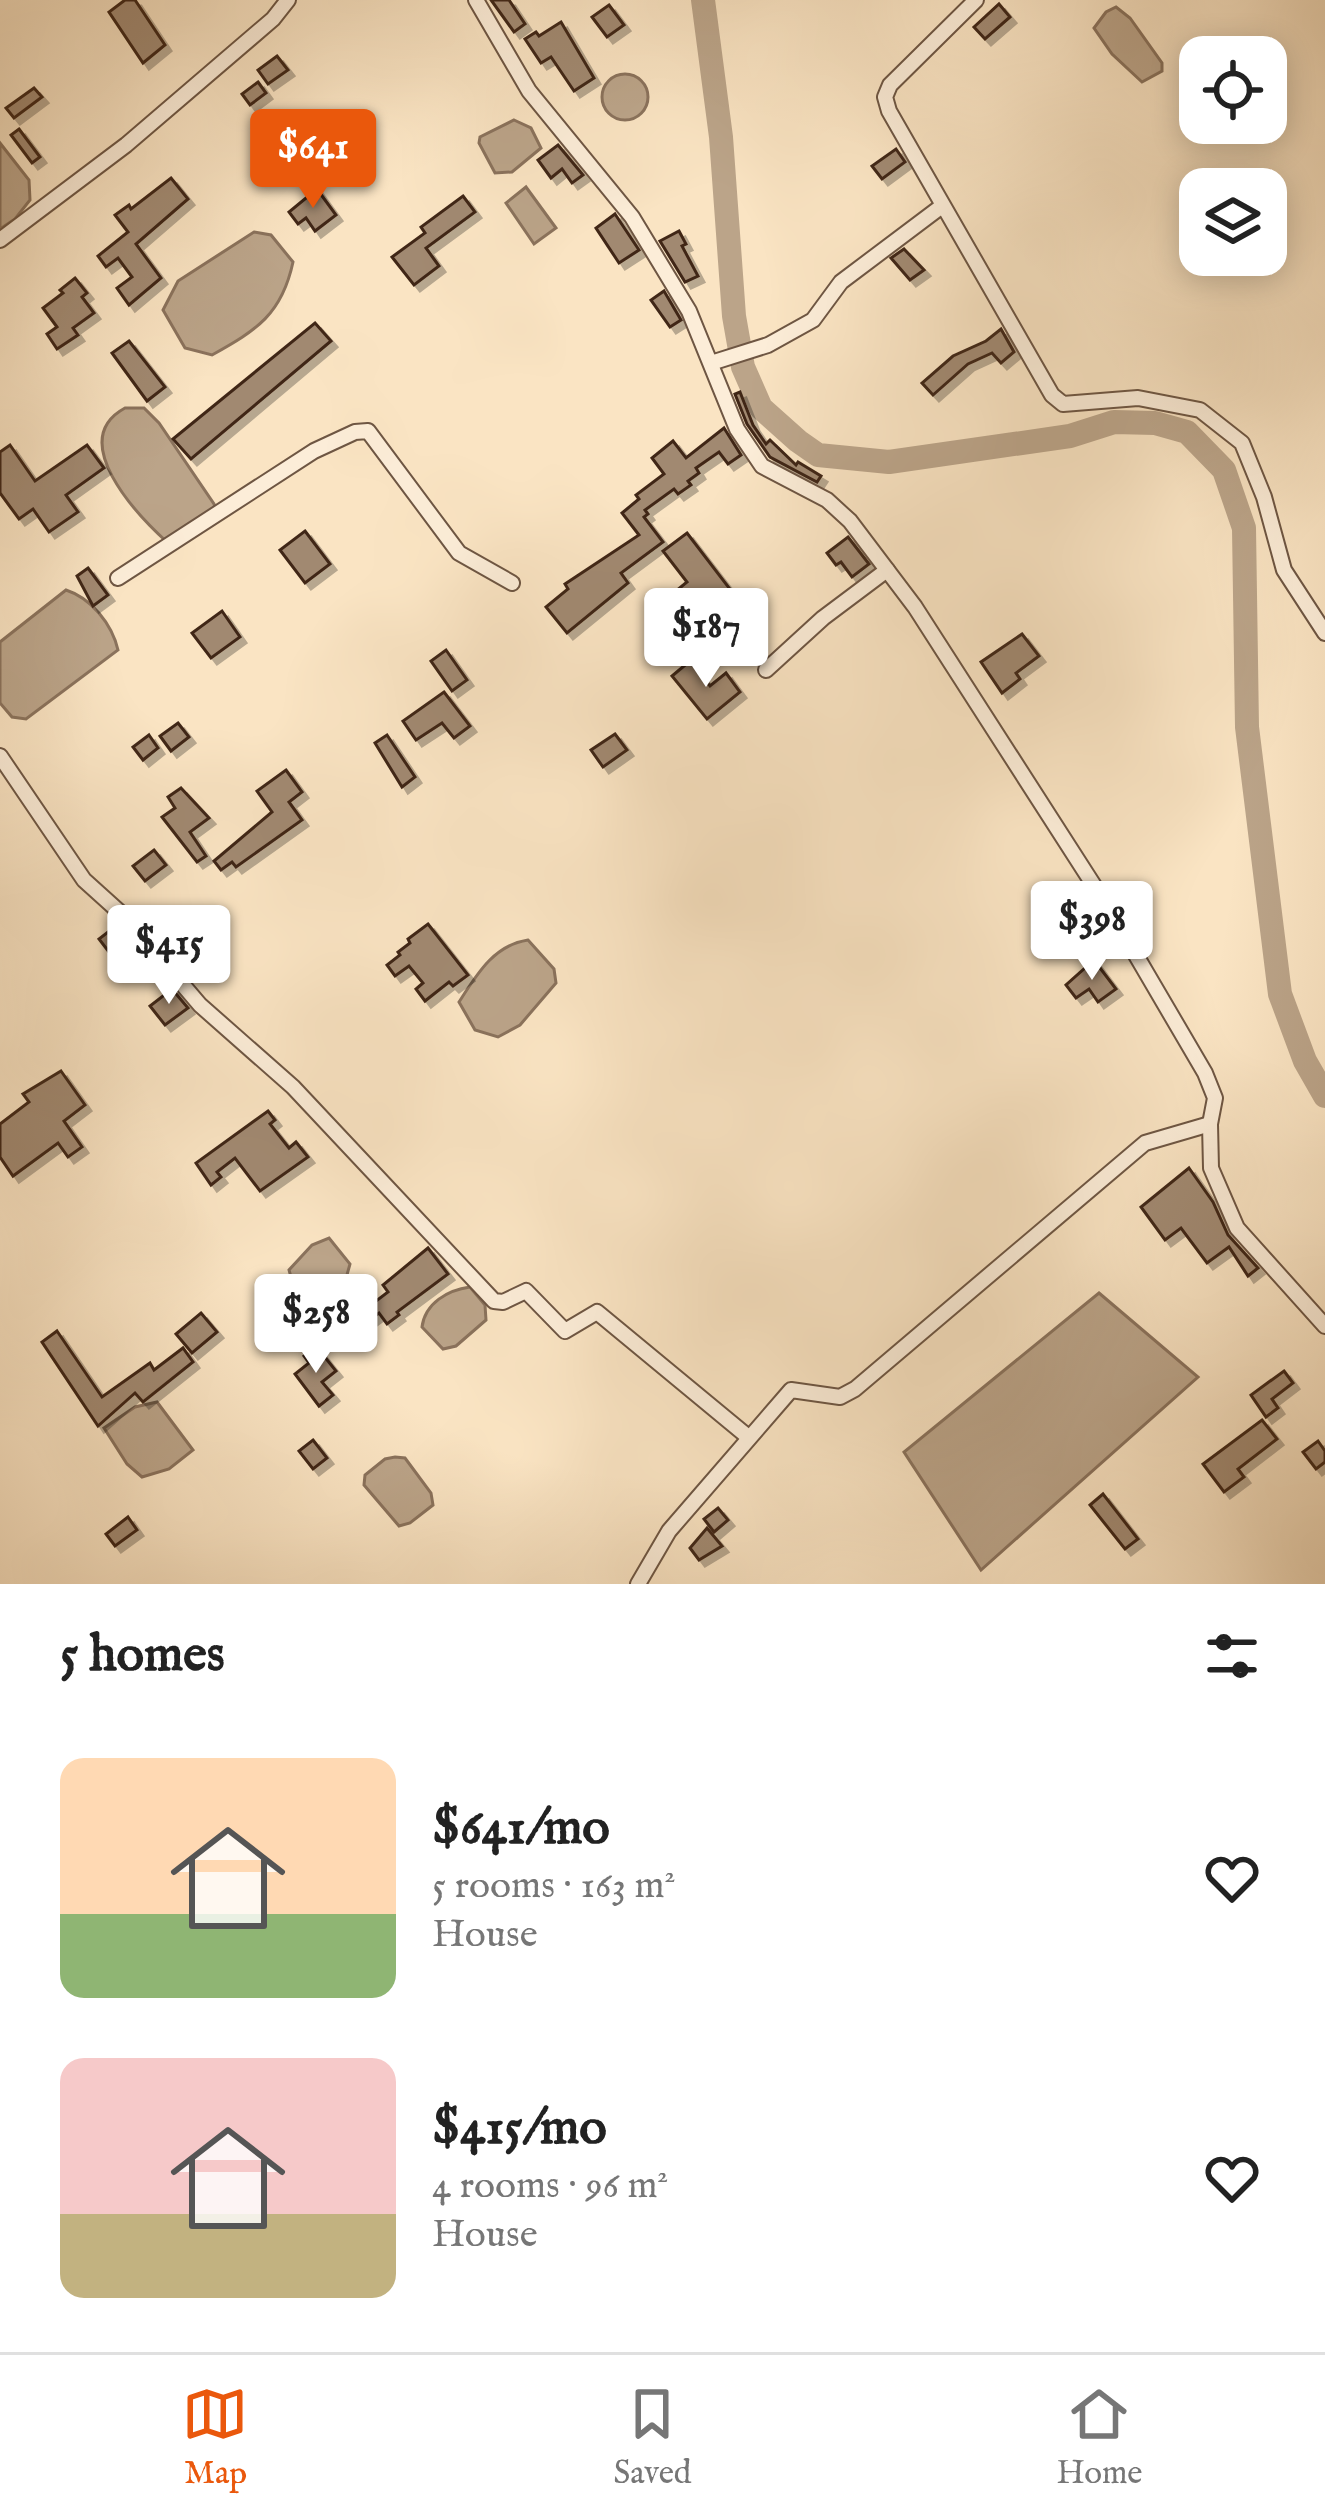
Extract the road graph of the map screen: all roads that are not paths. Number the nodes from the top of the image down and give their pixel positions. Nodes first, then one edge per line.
1 (288, 0) edge
2 (476, 0) edge
3 (976, 0) edge
4 (942, 206) junction
5 (0, 240) edge
6 (714, 362) junction
7 (887, 570) junction
8 (118, 578) dead end
9 (512, 584) dead end
10 (1325, 634) edge
11 (766, 670) dead end
12 (0, 756) edge
13 (1210, 1124) junction
14 (1325, 1325) edge
15 (747, 1436) junction
16 (638, 1584) edge

1 - 5 street
2 - 6 street
3 - 4 street
4 - 6 street
4 - 10 street
6 - 7 street
7 - 11 street
7 - 13 street
8 - 9 street
12 - 15 street
13 - 14 street
13 - 15 street
15 - 16 street

